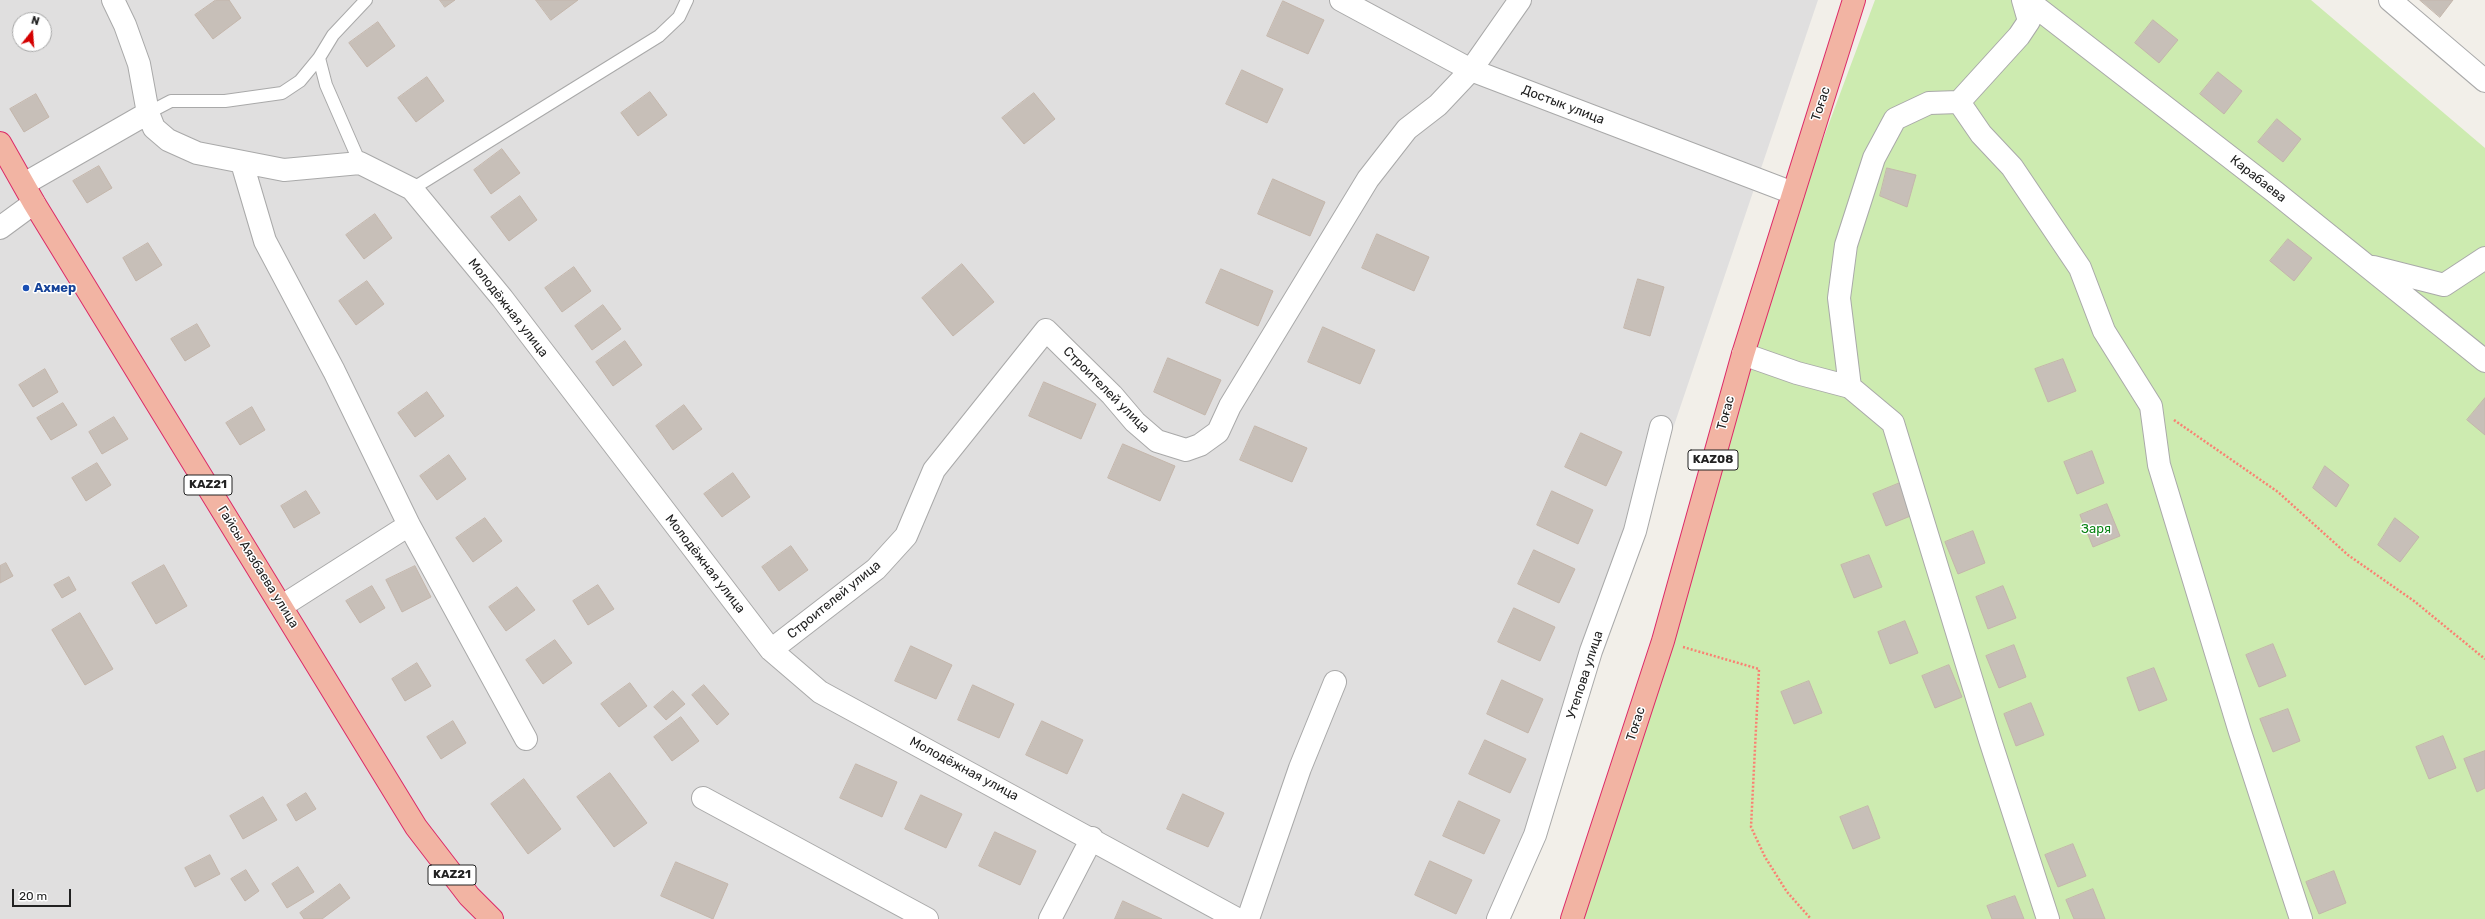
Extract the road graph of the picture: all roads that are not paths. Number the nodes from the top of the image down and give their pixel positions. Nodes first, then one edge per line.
1 (113, 0) edge
2 (366, 0) edge
3 (687, 0) edge
4 (1341, 0) edge
5 (1520, 0) edge
6 (1854, 0) edge
7 (2023, 0) edge
8 (2027, 0) edge
9 (2390, 0) edge
10 (319, 58) junction
11 (1472, 70) junction
12 (2485, 81) edge
13 (1959, 102) junction
14 (148, 113) junction
15 (0, 143) edge
16 (242, 163) junction
17 (360, 163) junction
18 (412, 189) junction
19 (1793, 193) junction
20 (29, 194) junction
21 (0, 228) edge
22 (2485, 258) edge
23 (2366, 265) junction
24 (1742, 354) junction
25 (2485, 361) edge
26 (1850, 387) junction
27 (1661, 427) dead end
28 (409, 525) junction
29 (282, 606) junction
30 (771, 650) junction
31 (1336, 682) dead end
32 (526, 739) dead end
33 (703, 798) dead end
34 (1092, 838) junction
35 (492, 919) edge
36 (927, 919) edge
37 (1050, 919) edge
38 (1237, 919) edge
39 (1248, 919) edge
40 (1498, 919) edge
41 (1572, 919) edge
42 (2048, 919) edge
43 (2301, 919) edge

1 - 14 street
2 - 10 lane
3 - 18 lane
4 - 11 street, Достык улица
5 - 11 street
6 - 19 highway, Тоғас / KAZ08
7 - 13 street
8 - 23 street, Карабаева
9 - 12 street
10 - 14 lane
10 - 17 lane
11 - 19 street, Достык улица
11 - 30 street, Строителей улица
13 - 26 street
13 - 43 street
14 - 16 street
14 - 20 street
15 - 20 highway, Гайсы Аязбаева улица / KAZ21
16 - 17 street
16 - 28 street
17 - 18 street, Молодёжная улица
18 - 30 street, Молодёжная улица
19 - 24 highway, Тоғас / KAZ08
20 - 21 street
20 - 29 highway, Гайсы Аязбаева улица / KAZ21
22 - 23 street
23 - 25 street, Карабаева
24 - 26 street
24 - 41 highway, Тоғас / KAZ08
26 - 42 street
27 - 40 street, Утепова улица
28 - 29 street
28 - 32 street
29 - 35 highway, Гайсы Аязбаева улица / KAZ21
30 - 34 street, Молодёжная улица
31 - 39 street
33 - 36 street
34 - 37 street
34 - 38 street, Молодёжная улица

